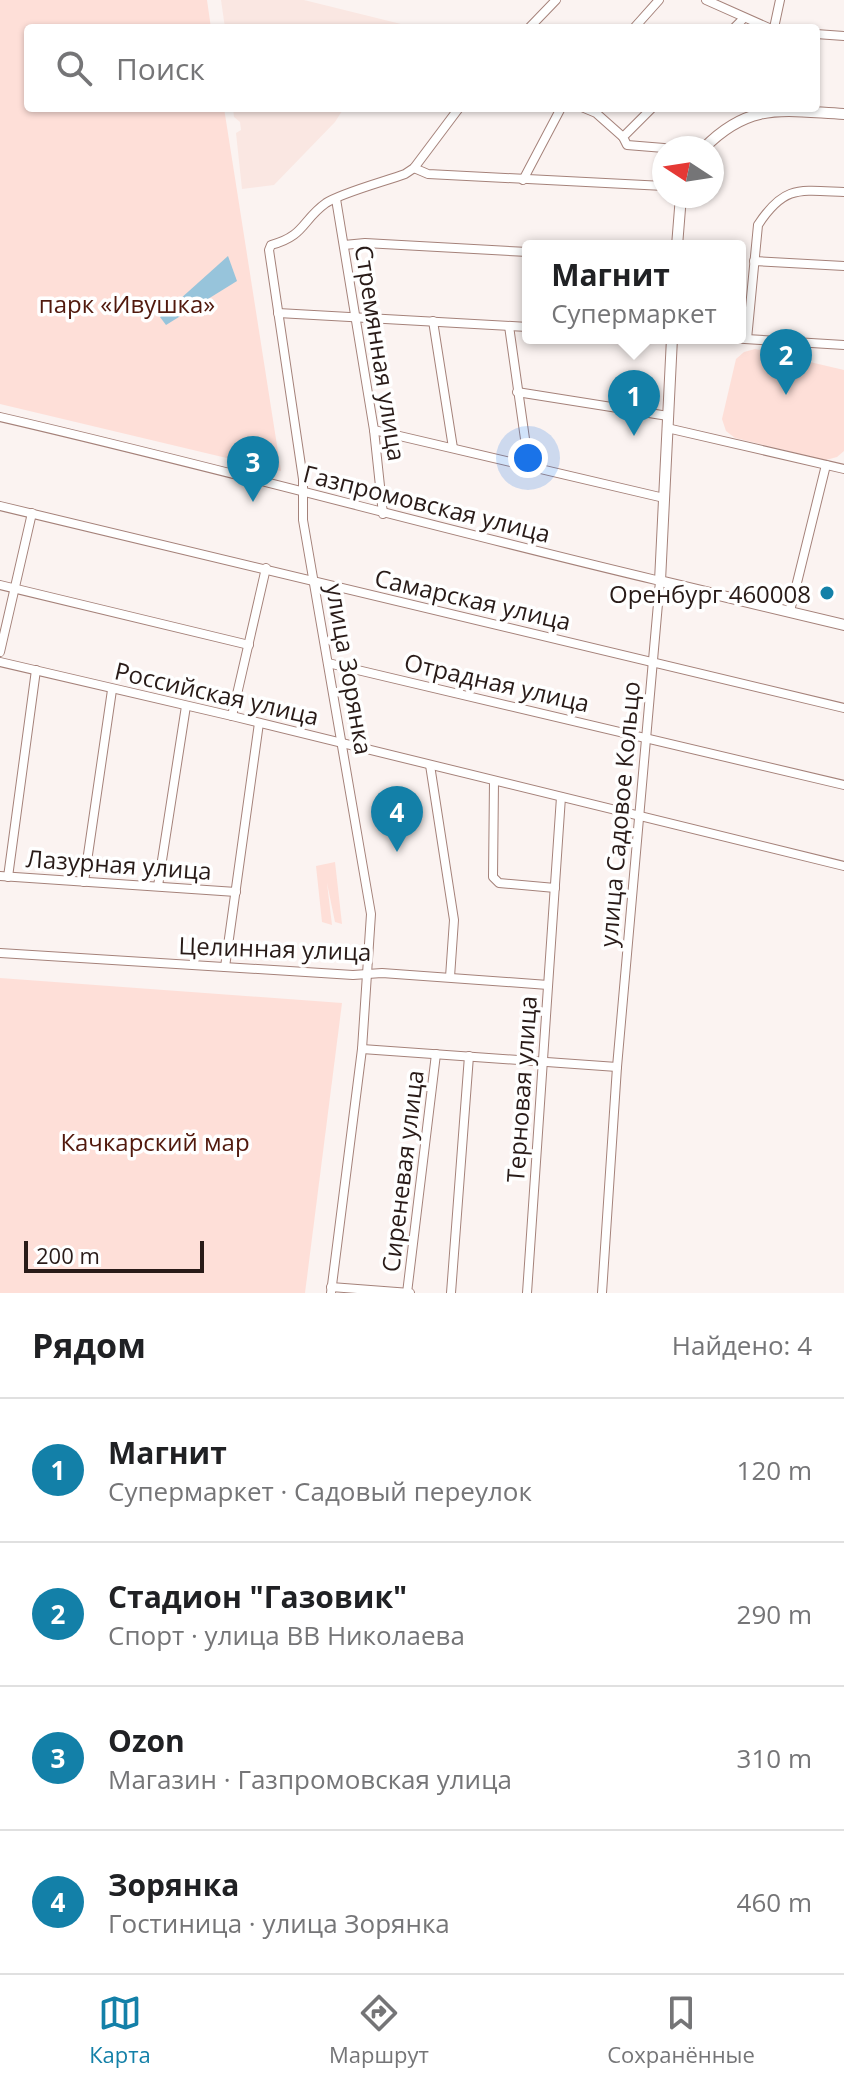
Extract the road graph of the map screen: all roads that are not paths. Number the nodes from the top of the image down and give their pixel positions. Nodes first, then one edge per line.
1 (556, 0) edge
2 (659, 0) edge
3 (706, 0) edge
4 (780, 0) edge
5 (744, 18) junction
6 (533, 24) edge
7 (638, 24) edge
8 (738, 24) edge
9 (761, 24) edge
10 (773, 24) edge
11 (820, 34) edge
12 (844, 36) edge
13 (456, 112) edge
14 (559, 112) edge
15 (594, 112) edge
16 (648, 112) edge
17 (759, 112) edge
18 (818, 112) edge
19 (844, 114) edge
20 (718, 136) edge
21 (623, 137) junction
22 (652, 147) edge
23 (414, 168) junction
24 (523, 180) junction
25 (652, 185) edge
26 (844, 192) edge
27 (336, 199) junction
28 (680, 208) edge
29 (677, 240) edge
30 (344, 245) junction
31 (522, 252) edge
32 (754, 261) junction
33 (844, 266) edge
34 (278, 313) junction
35 (356, 317) junction
36 (433, 321) junction
37 (509, 326) junction
38 (522, 327) edge
39 (747, 339) joint
40 (672, 344) edge
41 (844, 345) edge
42 (517, 392) junction
43 (668, 416) junction
44 (0, 417) edge
45 (667, 428) junction
46 (374, 430) junction
47 (453, 448) junction
48 (826, 465) junction
49 (529, 467) junction
50 (844, 469) edge
51 (303, 493) junction
52 (664, 498) junction
53 (0, 506) edge
54 (32, 513) junction
55 (383, 514) junction
56 (266, 568) junction
57 (314, 579) junction
58 (660, 581) junction
59 (0, 585) edge
60 (15, 589) junction
61 (790, 611) junction
62 (844, 625) edge
63 (249, 645) junction
64 (0, 652) edge
65 (0, 662) edge
66 (652, 662) junction
67 (328, 663) junction
68 (36, 670) junction
69 (112, 690) junction
70 (186, 706) junction
71 (844, 708) edge
72 (232, 716) junction
73 (259, 723) junction
74 (647, 737) junction
75 (342, 743) junction
76 (430, 765) junction
77 (494, 781) junction
78 (844, 785) edge
79 (561, 797) junction
80 (639, 814) junction
81 (844, 866) edge
82 (4, 876) edge
83 (84, 882) junction
84 (158, 886) junction
85 (555, 888) junction
86 (236, 892) junction
87 (0, 953) edge
88 (225, 967) junction
89 (367, 976) junction
90 (450, 977) junction
91 (548, 985) junction
92 (362, 1049) junction
93 (436, 1054) junction
94 (469, 1056) junction
95 (544, 1061) junction
96 (617, 1067) junction
97 (331, 1290) edge
98 (409, 1293) edge
99 (451, 1293) edge
100 (527, 1293) edge
101 (602, 1293) edge

1 - 6 street
2 - 7 street
3 - 5 street
4 - 10 street
5 - 8 street
5 - 9 street
11 - 12 street
13 - 23 street
14 - 24 street
15 - 21 street
16 - 21 street
17 - 20 main road
18 - 19 main road
21 - 22 street
23 - 24 street
23 - 27 street
24 - 25 street
26 - 32 street
27 - 30 street, Стремянная улица
27 - 34 street, улица Зорянка
28 - 29 main road
30 - 31 street
30 - 35 street, Стремянная улица
32 - 33 street
32 - 39 street
34 - 35 street
34 - 51 street, улица Зорянка
35 - 36 street
35 - 46 street, Стремянная улица
36 - 37 street
36 - 47 street
37 - 38 street
37 - 42 street
39 - 41 street
40 - 43 main road, улица Садовое Кольцо
42 - 43 street
42 - 49 street
43 - 45 main road, улица Садовое Кольцо
44 - 51 street, Газпромовская улица
45 - 48 street
45 - 52 main road, улица Садовое Кольцо
46 - 47 street
46 - 55 street, Стремянная улица
47 - 49 street
48 - 50 street
48 - 61 street
49 - 52 street
51 - 55 street, Газпромовская улица
51 - 57 street, улица Зорянка
52 - 58 main road, улица Садовое Кольцо
53 - 54 street, Самарская улица
54 - 56 street, Самарская улица
54 - 60 street
55 - 58 street, Газпромовская улица
56 - 57 street, Самарская улица
56 - 63 street
57 - 66 street, Самарская улица
57 - 67 street, улица Зорянка
58 - 61 main road, Газпромовская улица
58 - 66 street, улица Садовое Кольцо
59 - 60 street
60 - 63 street
60 - 64 street
61 - 62 main road, Газпромовская улица
63 - 72 street
65 - 68 street, Российская улица
66 - 71 street, Самарская улица
66 - 74 street, улица Садовое Кольцо
67 - 74 street, Отрадная улица
67 - 75 street, улица Зорянка
68 - 69 street, Российская улица
68 - 82 street
69 - 70 street, Российская улица
69 - 83 street
70 - 72 street, Российская улица
70 - 84 street
72 - 73 street, Российская улица
73 - 75 street, Российская улица
73 - 86 street
74 - 78 street, Отрадная улица
74 - 80 street, улица Садовое Кольцо
75 - 76 street, Российская улица
75 - 89 street, улица Зорянка
76 - 77 street, Российская улица
76 - 90 street
77 - 79 street, Российская улица
77 - 85 street
79 - 80 street, Российская улица
79 - 85 street, Терновая улица
80 - 81 street, Российская улица
80 - 96 street, улица Садовое Кольцо
82 - 83 street, Лазурная улица
83 - 84 street, Лазурная улица
84 - 86 street, Лазурная улица
85 - 91 street, Терновая улица
86 - 88 street
87 - 88 street, Целинная улица
88 - 89 street, Целинная улица
89 - 90 street, Целинная улица
89 - 92 street, улица Зорянка
90 - 91 street, Целинная улица
91 - 95 street, Терновая улица
92 - 93 street
92 - 97 street, улица Зорянка
93 - 94 street
93 - 98 street, Сиреневая улица
94 - 95 street
94 - 99 street
95 - 96 street
95 - 100 street, Терновая улица
96 - 101 street, улица Садовое Кольцо
97 - 98 street

